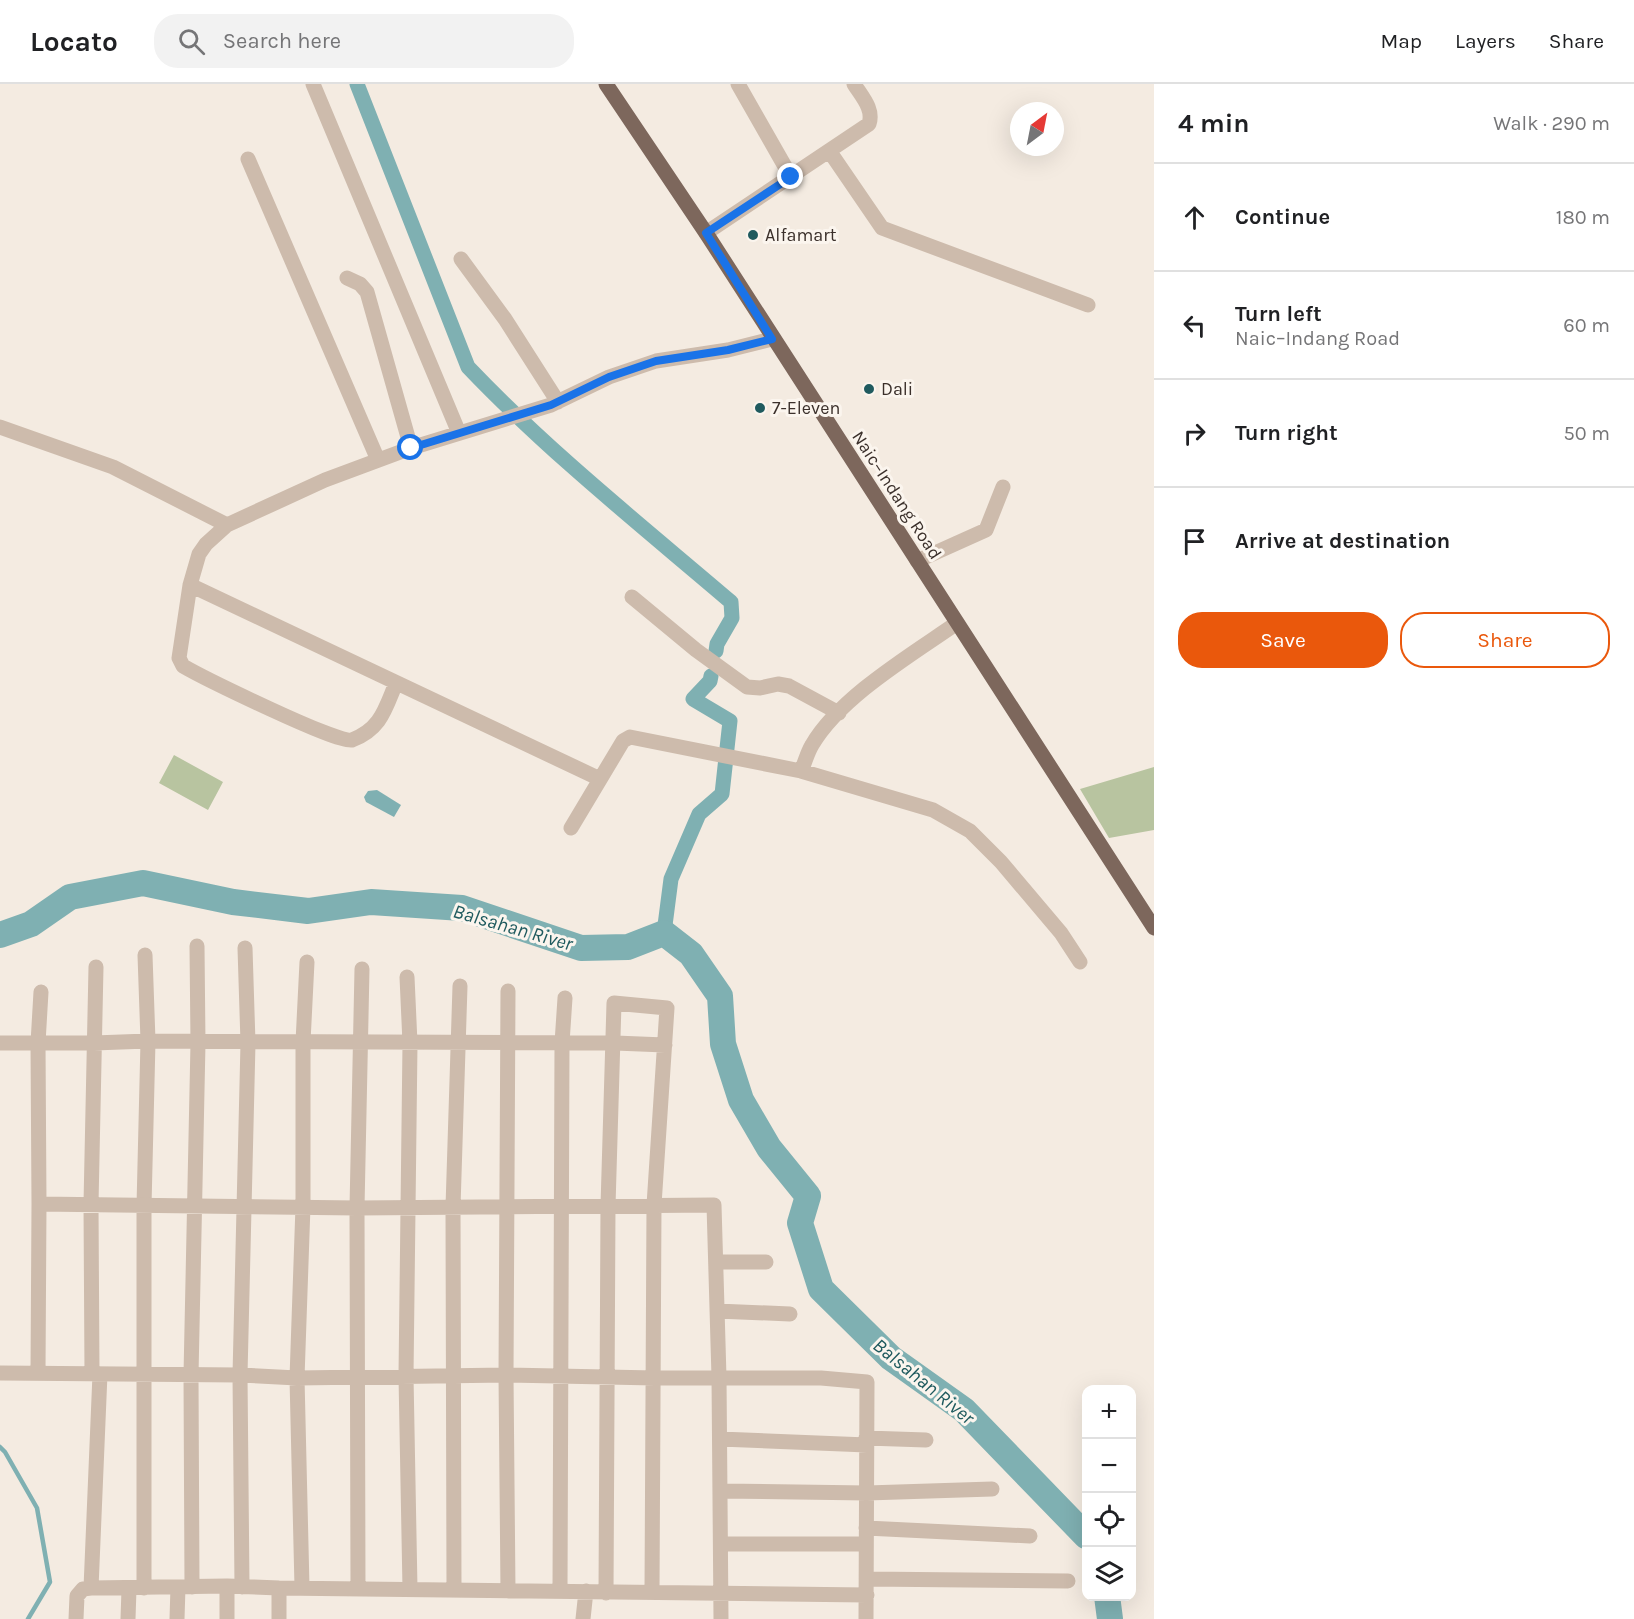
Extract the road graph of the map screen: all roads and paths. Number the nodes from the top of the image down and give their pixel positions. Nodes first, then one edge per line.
1 (313, 84) edge
2 (606, 84) edge
3 (738, 84) edge
4 (854, 84) edge
5 (830, 152) junction
6 (248, 159) dead end
7 (791, 177) junction
8 (706, 233) junction
9 (461, 259) dead end
10 (347, 278) dead end
11 (1088, 305) dead end
12 (772, 339) junction
13 (554, 404) junction
14 (0, 427) edge
15 (459, 434) junction
16 (411, 448) junction
17 (378, 460) junction
18 (1002, 487) dead end
19 (227, 525) junction
20 (917, 561) junction
21 (190, 585) junction
22 (632, 597) dead end
23 (957, 622) junction
24 (396, 683) junction
25 (839, 713) junction
26 (801, 771) junction
27 (600, 779) junction
28 (571, 828) dead end
29 (1154, 928) edge
30 (197, 946) dead end
31 (245, 948) dead end
32 (146, 954) dead end
33 (307, 962) dead end
34 (1080, 962) dead end
35 (96, 967) dead end
36 (362, 969) dead end
37 (407, 977) dead end
38 (460, 986) dead end
39 (508, 991) dead end
40 (41, 992) dead end
41 (565, 998) dead end
42 (148, 1041) junction
43 (303, 1042) junction
44 (0, 1043) edge
45 (38, 1043) junction
46 (93, 1043) junction
47 (198, 1043) junction
48 (248, 1043) junction
49 (360, 1043) junction
50 (410, 1043) junction
51 (457, 1043) junction
52 (561, 1043) junction
53 (615, 1043) junction
54 (508, 1044) junction
55 (665, 1045) junction
56 (39, 1204) junction
57 (91, 1204) junction
58 (507, 1205) junction
59 (654, 1205) junction
60 (144, 1206) junction
61 (303, 1206) junction
62 (561, 1206) junction
63 (608, 1206) junction
64 (195, 1207) junction
65 (244, 1207) junction
66 (453, 1207) junction
67 (357, 1208) junction
68 (408, 1208) junction
69 (716, 1262) junction
70 (766, 1262) dead end
71 (717, 1311) junction
72 (790, 1314) dead end
73 (0, 1373) edge
74 (38, 1373) junction
75 (96, 1374) junction
76 (144, 1374) junction
77 (191, 1375) junction
78 (240, 1375) junction
79 (506, 1375) junction
80 (356, 1376) junction
81 (406, 1376) junction
82 (453, 1376) junction
83 (560, 1376) junction
84 (608, 1377) junction
85 (719, 1377) junction
86 (297, 1378) junction
87 (655, 1378) junction
88 (720, 1439) junction
89 (926, 1440) dead end
90 (867, 1442) junction
91 (992, 1489) dead end
92 (720, 1491) junction
93 (867, 1493) junction
94 (866, 1528) junction
95 (1030, 1536) dead end
96 (721, 1544) junction
97 (866, 1544) junction
98 (867, 1578) junction
99 (1068, 1581) dead end
100 (234, 1586) junction
101 (185, 1587) junction
102 (302, 1587) junction
103 (92, 1588) junction
104 (136, 1588) junction
105 (279, 1588) junction
106 (358, 1589) junction
107 (410, 1589) junction
108 (454, 1590) junction
109 (508, 1591) junction
110 (560, 1591) junction
111 (586, 1591) junction
112 (652, 1592) junction
113 (606, 1593) junction
114 (722, 1593) junction
115 (867, 1595) junction
116 (76, 1619) edge
117 (129, 1619) edge
118 (177, 1619) edge
119 (227, 1619) edge
120 (279, 1619) edge
121 (583, 1619) edge
122 (721, 1619) edge
123 (867, 1619) edge

1 - 15 street
2 - 8 main road, Naic–Indang Road
3 - 7 street
4 - 5 street
5 - 7 street
5 - 11 street
6 - 17 street
7 - 8 street
8 - 12 main road, Naic–Indang Road
9 - 13 street
10 - 16 street
12 - 13 street
12 - 20 main road, Naic–Indang Road
13 - 15 street
14 - 19 street
15 - 16 street
16 - 17 street
17 - 19 street
18 - 20 street
19 - 21 street
20 - 23 main road, Naic–Indang Road
21 - 24 street
21 - 24 street
22 - 25 street
23 - 25 street
23 - 29 main road, Naic–Indang Road
24 - 27 street
25 - 26 street
26 - 27 street
26 - 34 street
27 - 28 street
30 - 47 street
31 - 48 street
32 - 42 street
33 - 43 street
35 - 46 street
36 - 49 street
37 - 50 street
38 - 51 street
39 - 54 street
40 - 45 street
41 - 52 street
42 - 46 street
42 - 47 street
42 - 60 street
43 - 48 street
43 - 49 street
43 - 61 street
44 - 45 street
45 - 46 street
45 - 56 street
46 - 57 street
47 - 48 street
47 - 64 street
48 - 65 street
49 - 50 street
49 - 67 street
50 - 51 street
50 - 68 street
51 - 54 street
51 - 66 street
52 - 53 street
52 - 54 street
52 - 62 street
53 - 55 street
53 - 55 street
53 - 63 street
54 - 58 street
55 - 59 street
56 - 57 street
56 - 74 street
57 - 60 street
57 - 75 street
58 - 62 street
58 - 66 street
58 - 79 street
59 - 63 street
59 - 69 street
59 - 87 street
60 - 64 street
60 - 76 street
61 - 65 street
61 - 67 street
61 - 86 street
62 - 63 street
62 - 83 street
63 - 84 street
64 - 65 street
64 - 77 street
65 - 78 street
66 - 68 street
66 - 82 street
67 - 68 street
67 - 80 street
68 - 81 street
69 - 70 street
69 - 71 street
71 - 72 street
71 - 85 street
73 - 74 street
74 - 75 street
75 - 76 street
75 - 103 street
76 - 77 street
76 - 104 street
77 - 78 street
77 - 101 street
78 - 86 street
78 - 100 street
79 - 82 street
79 - 83 street
79 - 109 street
80 - 81 street
80 - 86 street
80 - 106 street
81 - 82 street
81 - 107 street
82 - 108 street
83 - 84 street
83 - 110 street
84 - 87 street
84 - 113 street
85 - 87 street
85 - 88 street
85 - 90 street
86 - 102 street
87 - 112 street
88 - 90 street
88 - 92 street
89 - 90 street
90 - 93 street
91 - 93 street
92 - 93 street
92 - 96 street
93 - 94 street
94 - 95 street
94 - 97 street
96 - 97 street
96 - 114 street
97 - 98 street
98 - 99 street
98 - 115 street
100 - 101 street
100 - 105 street
100 - 119 street
101 - 104 street
101 - 118 street
102 - 105 street
102 - 106 street
103 - 104 street
103 - 116 street
104 - 117 street
105 - 120 street
106 - 107 street
107 - 108 street
108 - 109 street
109 - 110 street
110 - 111 street
111 - 113 street
111 - 121 street
112 - 113 street
112 - 114 street
114 - 115 street
114 - 122 street
115 - 123 street

